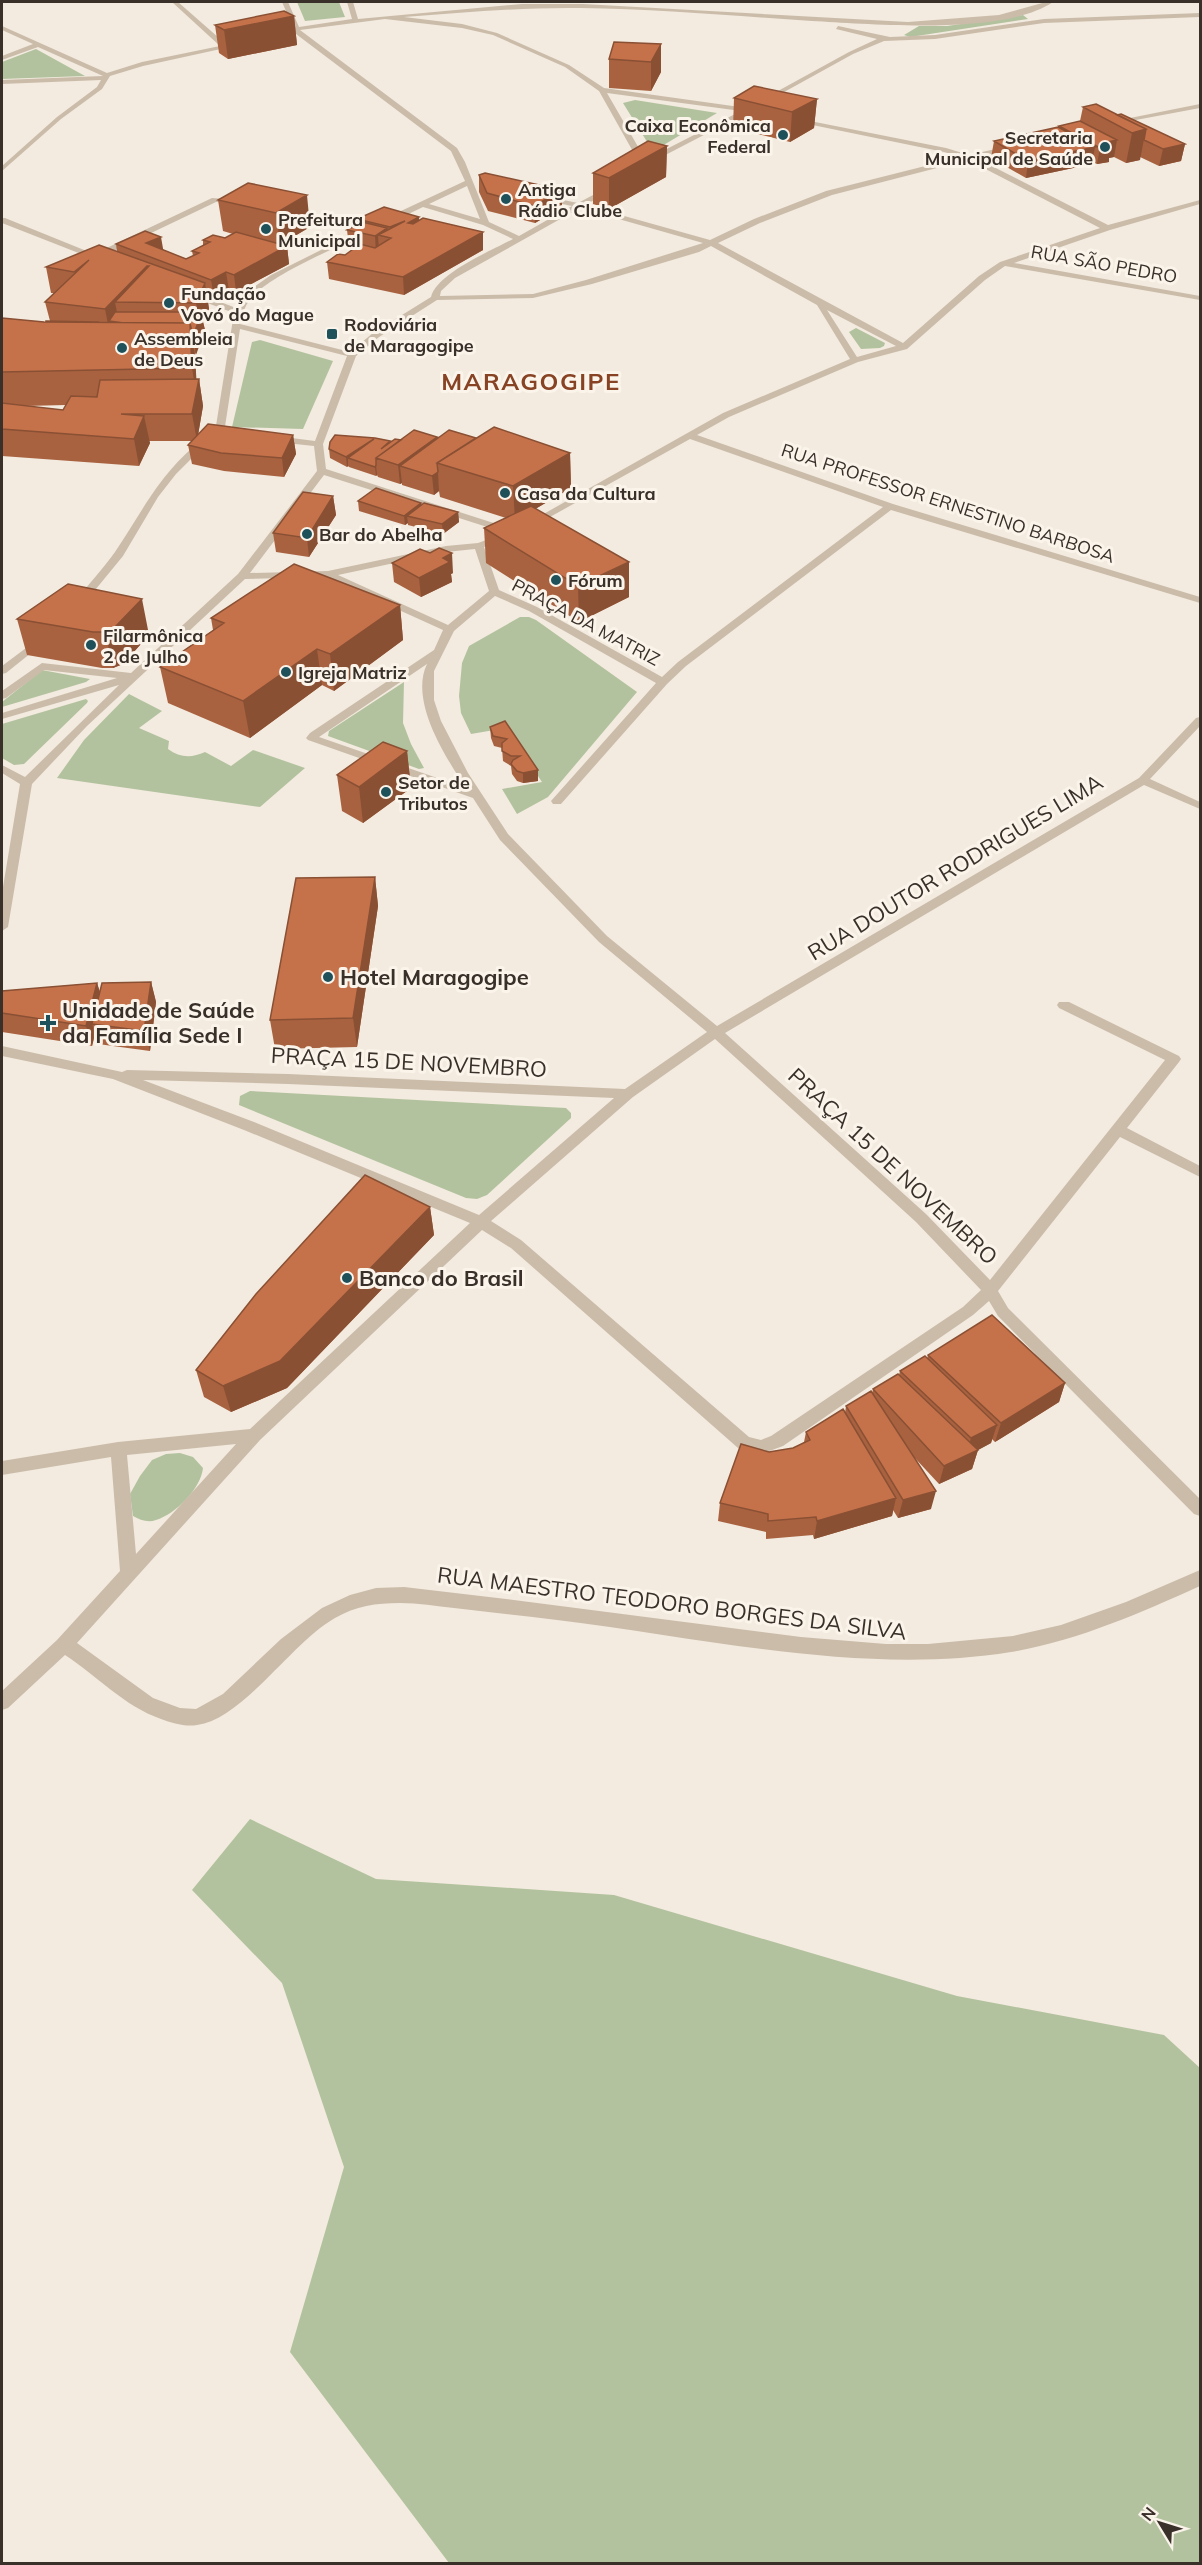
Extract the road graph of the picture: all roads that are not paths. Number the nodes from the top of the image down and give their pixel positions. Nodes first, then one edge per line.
1 (175, 2) edge
2 (285, 2) edge
3 (350, 2) edge
4 (1050, 2) edge
5 (1029, 11) junction
6 (1200, 15) edge
7 (385, 17) junction
8 (791, 18) junction
9 (356, 21) junction
10 (1044, 21) junction
11 (908, 24) junction
12 (2, 28) edge
13 (297, 31) junction
14 (288, 35) edge
15 (883, 39) junction
16 (246, 43) edge
17 (39, 44) junction
18 (225, 47) junction
19 (2, 58) edge
20 (107, 77) junction
21 (2, 82) edge
22 (602, 90) junction
23 (1200, 106) edge
24 (748, 110) junction
25 (759, 113) edge
26 (783, 117) edge
27 (1105, 124) edge
28 (1016, 146) edge
29 (970, 158) junction
30 (645, 163) junction
31 (2, 169) edge
32 (636, 170) edge
33 (469, 182) junction
34 (618, 183) edge
35 (480, 184) edge
36 (536, 196) edge
37 (1200, 202) edge
38 (248, 204) edge
39 (424, 205) junction
40 (581, 206) junction
41 (278, 210) edge
42 (2, 220) edge
43 (384, 222) edge
44 (486, 223) junction
45 (374, 226) edge
46 (1107, 228) junction
47 (364, 231) junction
48 (517, 238) junction
49 (714, 244) junction
50 (95, 258) junction
51 (106, 262) edge
52 (1003, 264) junction
53 (183, 291) edge
54 (435, 298) junction
55 (1200, 298) edge
56 (819, 303) junction
57 (238, 312) junction
58 (238, 326) junction
59 (904, 346) junction
60 (352, 355) junction
61 (855, 360) junction
62 (219, 433) junction
63 (230, 434) edge
64 (687, 435) junction
65 (263, 438) edge
66 (318, 444) junction
67 (322, 471) junction
68 (890, 506) junction
69 (515, 532) junction
70 (479, 546) junction
71 (328, 574) junction
72 (242, 576) junction
73 (494, 592) junction
74 (1200, 600) edge
75 (71, 611) edge
76 (449, 629) junction
77 (49, 633) edge
78 (439, 651) junction
79 (2, 671) edge
80 (133, 677) junction
81 (663, 682) junction
82 (2, 696) edge
83 (2, 716) edge
84 (1200, 720) edge
85 (2, 768) edge
86 (1143, 780) junction
87 (26, 783) junction
88 (477, 796) junction
89 (557, 801) dead end
90 (1200, 806) edge
91 (2, 927) edge
92 (1064, 1005) dead end
93 (716, 1032) junction
94 (2, 1051) edge
95 (116, 1074) junction
96 (628, 1094) junction
97 (1118, 1130) junction
98 (1200, 1172) edge
99 (481, 1222) junction
100 (990, 1290) junction
101 (254, 1435) junction
102 (118, 1449) junction
103 (2, 1468) edge
104 (1200, 1509) edge
105 (129, 1572) junction
106 (1200, 1578) edge
107 (63, 1646) junction
108 (2, 1702) edge

1 - 18 street
2 - 13 street
3 - 9 street
4 - 5 street
5 - 10 street
5 - 11 street
6 - 10 street
7 - 8 street
7 - 9 street
7 - 22 street
8 - 11 street
8 - 15 street
9 - 13 street
10 - 15 street
11 - 15 street
12 - 17 street
13 - 14 street
13 - 33 street
15 - 24 street
16 - 18 street
17 - 19 street
17 - 20 street
18 - 20 street
20 - 21 street
20 - 31 street
22 - 24 street
22 - 30 street
23 - 27 street
24 - 25 street
24 - 30 street
26 - 29 street
28 - 29 street
29 - 46 street
29 - 49 street
30 - 32 street
33 - 35 street
33 - 39 street
33 - 44 street
34 - 40 street
36 - 40 street
37 - 46 street
38 - 50 street
39 - 43 street
39 - 44 street
40 - 48 street
40 - 49 street
41 - 47 street
42 - 50 street
44 - 48 street
45 - 47 street
46 - 52 street
47 - 57 street
48 - 54 street
49 - 54 street
49 - 56 street
50 - 51 street
52 - 55 street, RUA SÃO PEDRO
52 - 59 street
53 - 57 street
54 - 60 street
56 - 59 street
56 - 61 street
57 - 58 street
58 - 60 street
58 - 62 street
59 - 61 street
60 - 66 street
61 - 64 street
62 - 63 street
62 - 75 street
64 - 68 street, RUA PROFESSOR ERNESTINO BARBOSA
64 - 69 street
65 - 66 street
66 - 67 street
67 - 69 street
67 - 72 street
68 - 74 street, RUA PROFESSOR ERNESTINO BARBOSA
68 - 81 street
69 - 70 street
70 - 71 street
70 - 73 street
71 - 72 street
71 - 76 street
72 - 80 street
73 - 76 street
73 - 81 street, PRAÇA DA MATRIZ
76 - 78 street, PRAÇA 15 DE NOVEMBRO
77 - 79 street
78 - 88 street, PRAÇA 15 DE NOVEMBRO
78 - 88 street
80 - 82 street
80 - 83 street
80 - 87 street
81 - 89 street
84 - 86 street, RUA DOUTOR RODRIGUES LIMA
85 - 87 street
86 - 90 street
86 - 93 street, RUA DOUTOR RODRIGUES LIMA
87 - 91 street
88 - 93 street, PRAÇA 15 DE NOVEMBRO
92 - 97 street
93 - 96 street
93 - 100 street, PRAÇA 15 DE NOVEMBRO
94 - 95 street, PRAÇA 15 DE NOVEMBRO
95 - 96 street, PRAÇA 15 DE NOVEMBRO
95 - 99 street, PRAÇA 15 DE NOVEMBRO
96 - 99 street
97 - 98 street
97 - 100 street
99 - 100 street, PRAÇA 15 DE NOVEMBRO
99 - 101 street
100 - 104 street
101 - 102 street
101 - 105 street
102 - 103 street
102 - 105 street
105 - 107 street
106 - 107 street, RUA MAESTRO TEODORO BORGES DA SILVA
107 - 108 street

